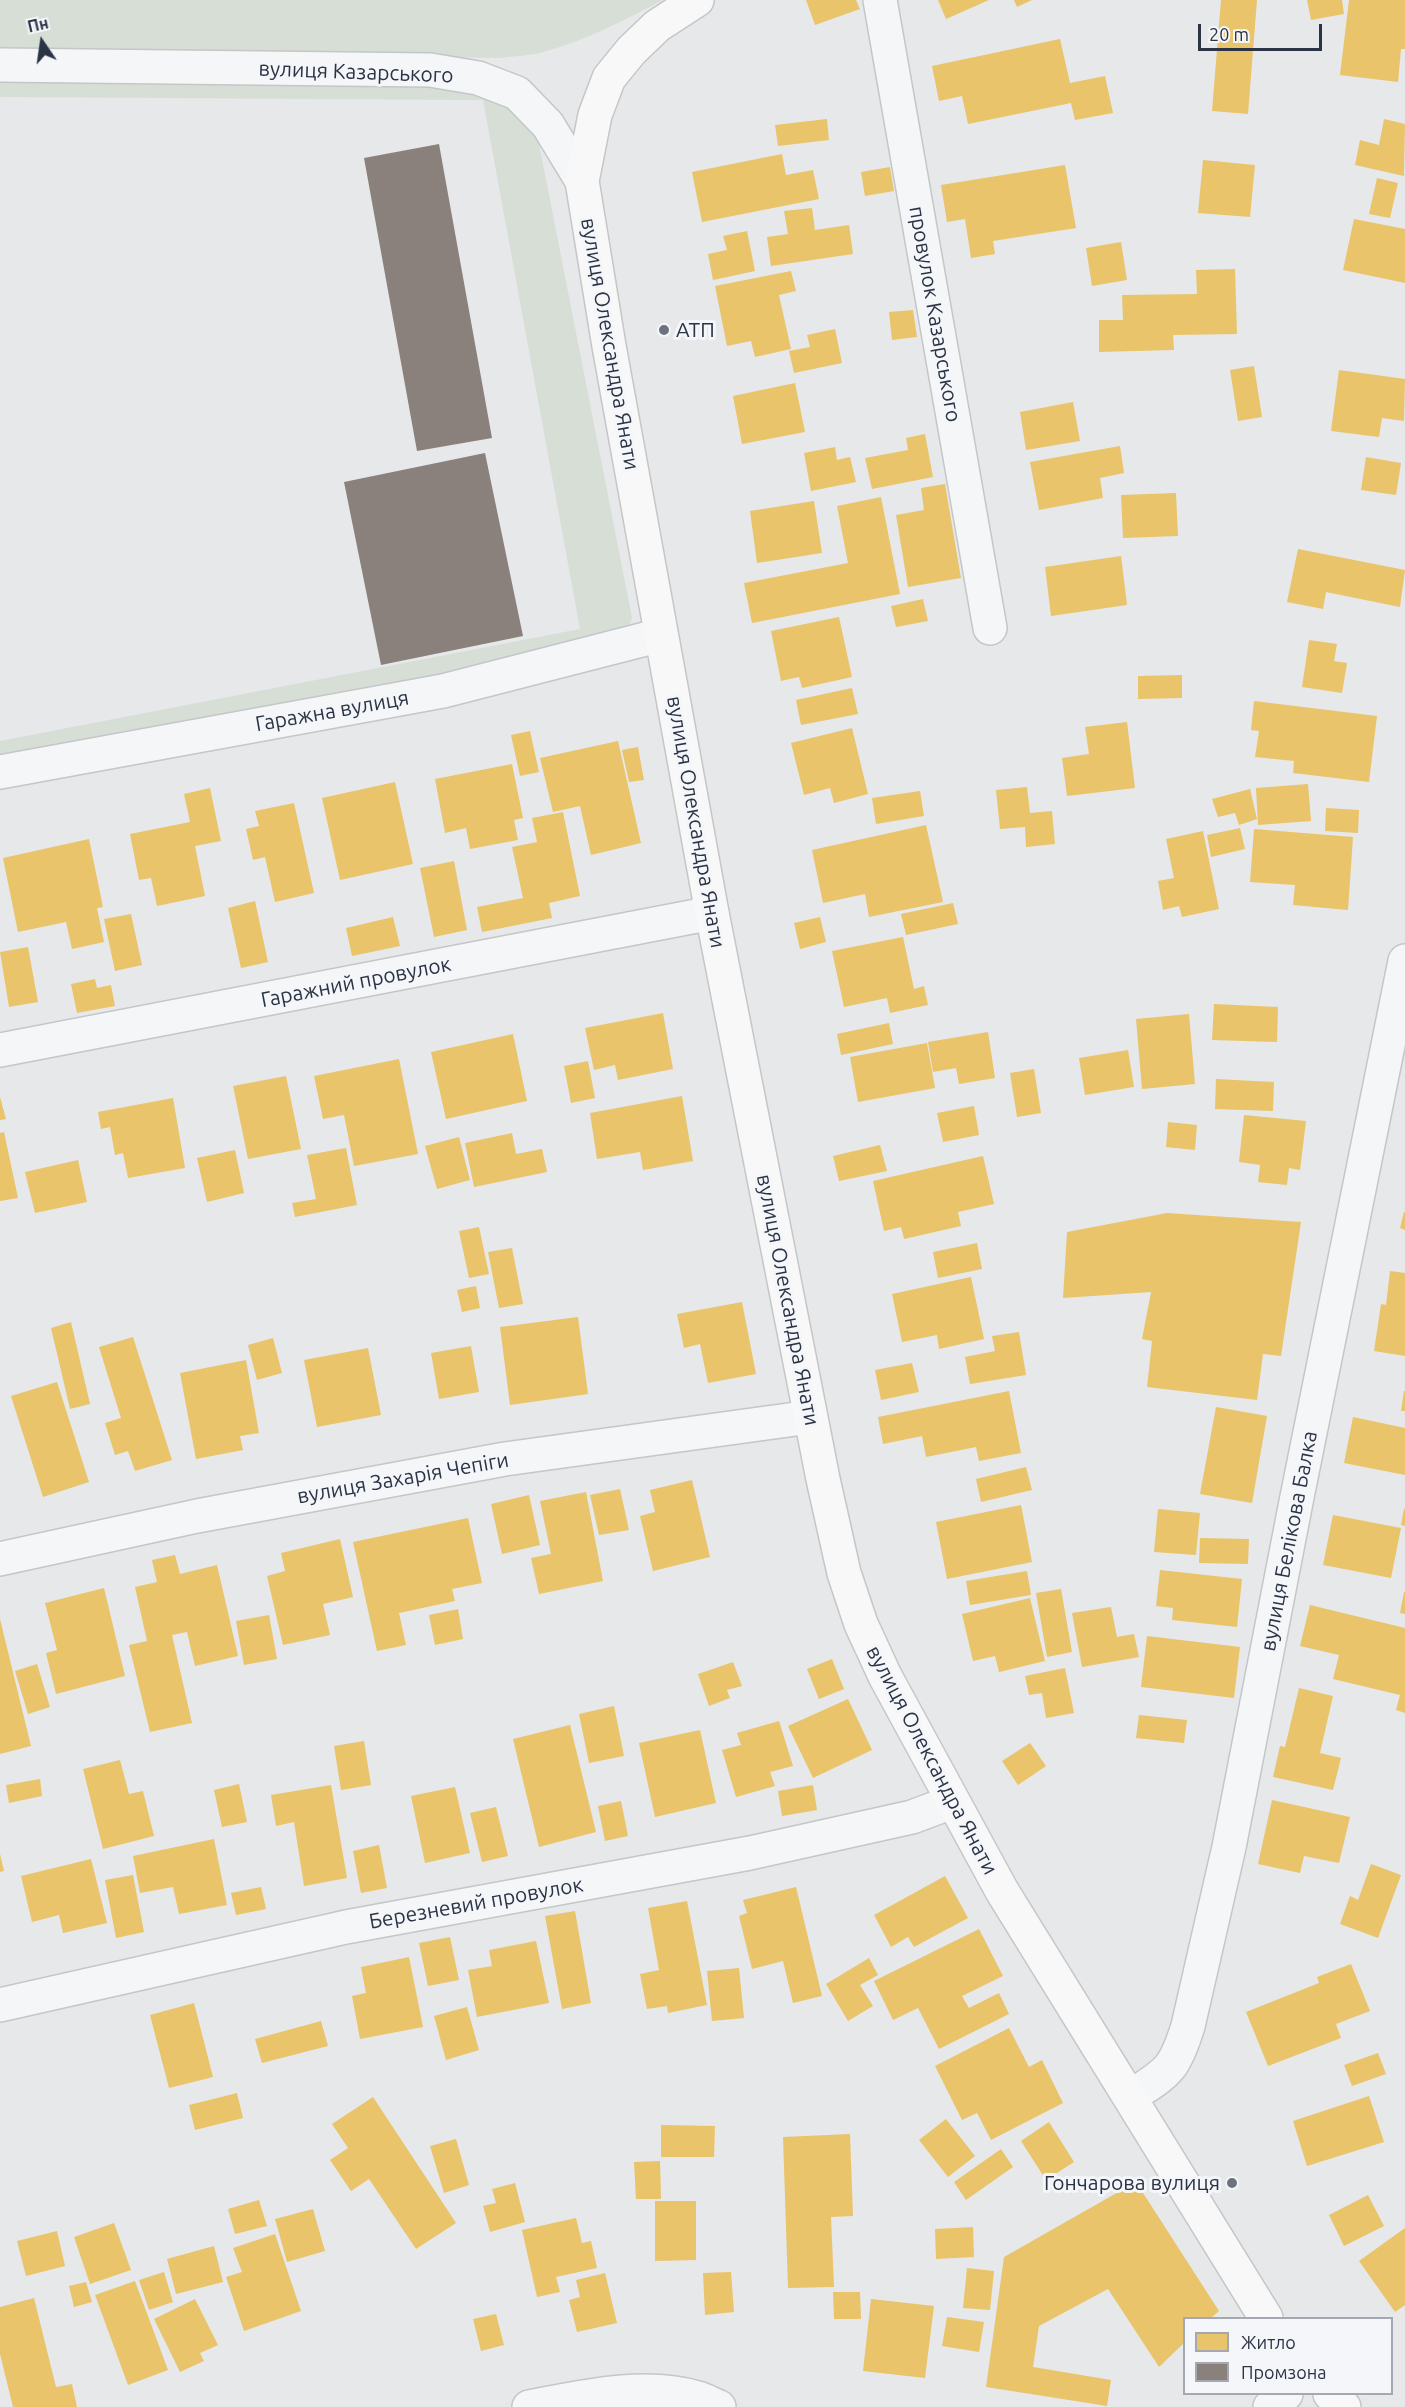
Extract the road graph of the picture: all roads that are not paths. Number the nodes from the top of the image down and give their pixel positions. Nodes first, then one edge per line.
1 (697, 0) edge
2 (880, 0) edge
3 (0, 65) edge
4 (582, 181) junction
5 (990, 628) dead end
6 (661, 635) junction
7 (0, 772) edge
8 (712, 913) junction
9 (1405, 961) edge
10 (0, 1050) edge
11 (810, 1417) junction
12 (0, 1559) edge
13 (952, 1802) junction
14 (0, 2005) edge
15 (1130, 2097) junction
16 (1265, 2317) edge
17 (1285, 2395) edge
18 (1331, 2395) edge
19 (529, 2407) edge
20 (719, 2407) edge
21 (1270, 2407) edge
22 (1344, 2407) edge

1 - 4 street
2 - 5 street, провулок Казарського
3 - 4 street, вулиця Казарського
4 - 6 street, вулиця Олександра Янати
6 - 7 street, Гаражна вулиця
6 - 8 street, вулиця Олександра Янати
8 - 10 street, Гаражний провулок
8 - 11 street, вулиця Олександра Янати
9 - 15 street, вулиця Белікова Балка
11 - 12 street, вулиця Захарія Чепіги
11 - 13 street, вулиця Олександра Янати
13 - 14 street, Березневий провулок
13 - 15 street, вулиця Олександра Янати
15 - 16 street, вулиця Олександра Янати
17 - 21 street
18 - 22 street
19 - 20 street

